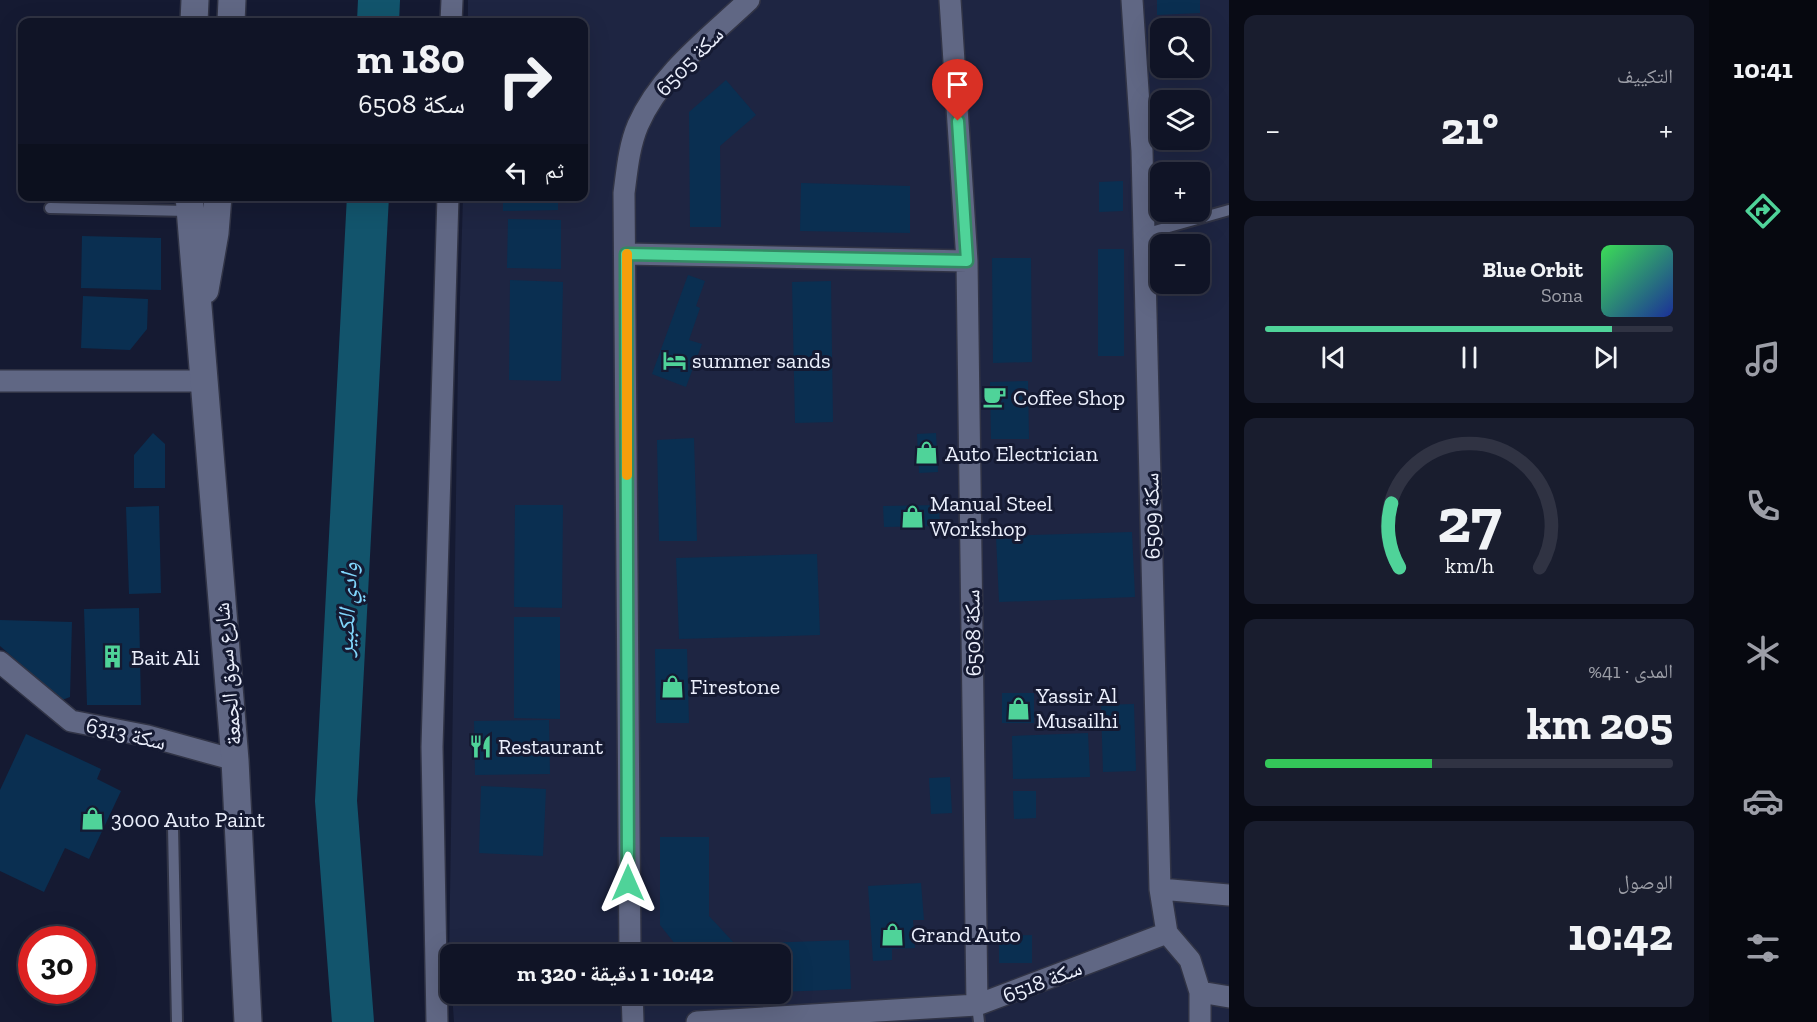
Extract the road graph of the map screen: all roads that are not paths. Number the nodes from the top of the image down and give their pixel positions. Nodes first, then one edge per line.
1 (195, 0) edge
2 (232, 0) edge
3 (452, 0) edge
4 (749, 0) edge
5 (950, 0) edge
6 (1132, 0) edge
7 (194, 18) edge
8 (231, 18) edge
9 (451, 18) edge
10 (218, 201) edge
11 (448, 201) edge
12 (188, 204) edge
13 (50, 208) dead end
14 (1229, 210) edge
15 (1144, 234) junction
16 (626, 254) junction
17 (967, 261) junction
18 (198, 327) junction
19 (0, 381) edge
20 (202, 381) junction
21 (0, 662) edge
22 (235, 760) junction
23 (173, 827) dead end
24 (1160, 889) junction
25 (1229, 895) edge
26 (1167, 933) junction
27 (630, 944) edge
28 (1200, 992) junction
29 (1229, 997) edge
30 (632, 1004) edge
31 (978, 1014) edge
32 (177, 1022) edge
33 (248, 1022) edge
34 (437, 1022) edge
35 (633, 1022) edge
36 (697, 1022) edge
37 (1200, 1022) edge

1 - 7 street
2 - 8 street
3 - 9 street
4 - 16 street, سكة 6505
5 - 17 street, سكة 6508
6 - 15 street, سكة 6509
10 - 18 street, شارع سوق الجمعة
11 - 34 street
12 - 13 lane
12 - 18 street, شارع سوق الجمعة
14 - 15 lane
15 - 24 street, سكة 6509
16 - 17 street
16 - 27 street, سكة 6505
17 - 31 street, سكة 6508
18 - 20 street, شارع سوق الجمعة
19 - 20 street
20 - 22 street, شارع سوق الجمعة
21 - 22 street, سكة 6313
22 - 33 street, شارع سوق الجمعة
23 - 32 lane
24 - 25 street
24 - 26 street, سكة 6509
26 - 28 street
26 - 31 street, سكة 6518
28 - 29 street
28 - 37 street
30 - 35 street
31 - 36 street, سكة 6518

